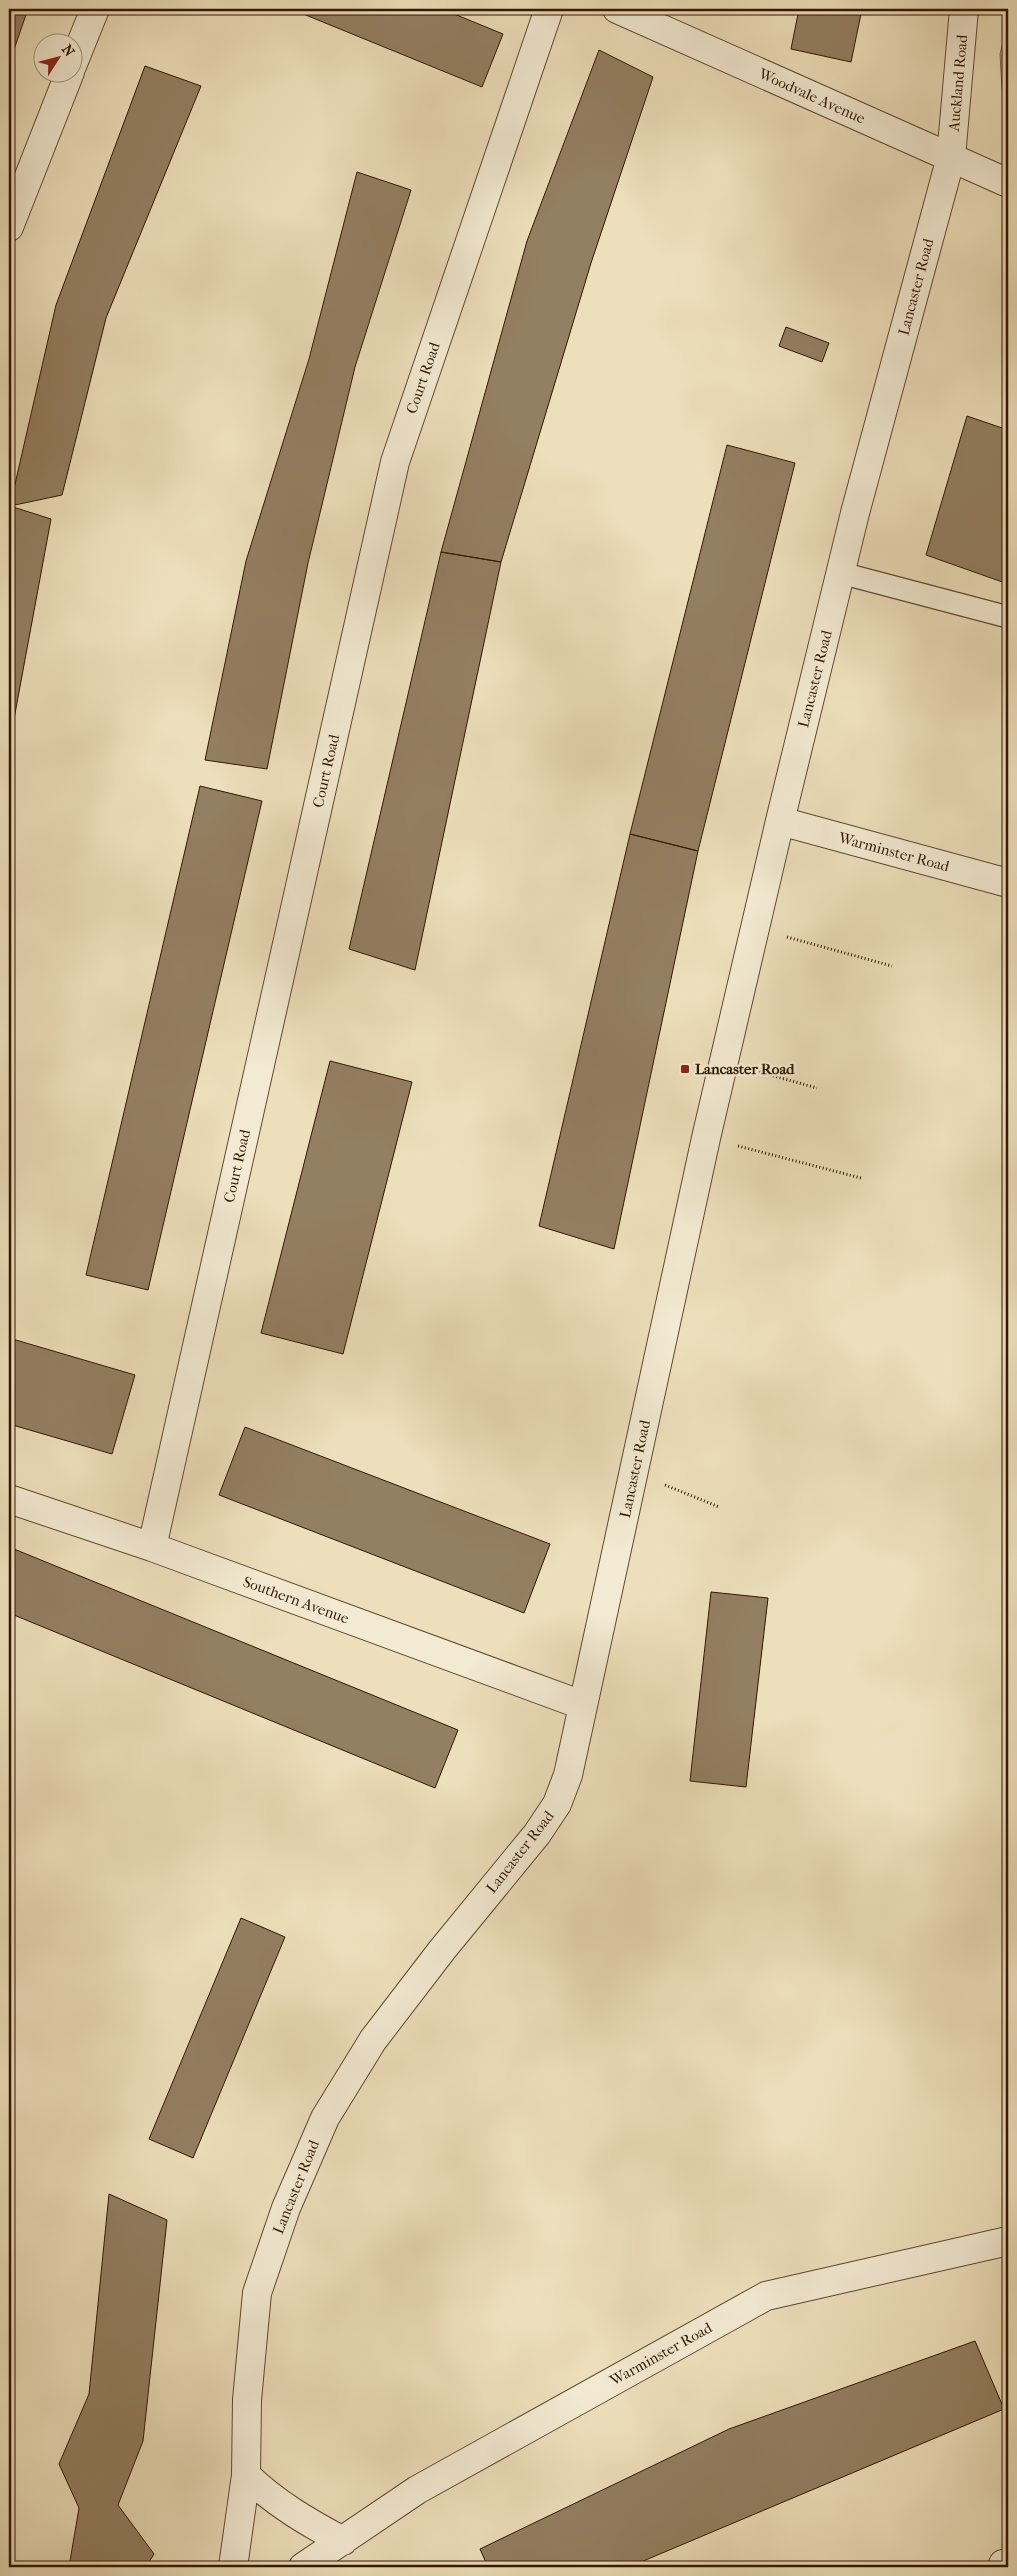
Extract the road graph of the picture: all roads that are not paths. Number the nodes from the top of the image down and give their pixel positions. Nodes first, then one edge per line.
1 (95, 9) edge
2 (549, 9) edge
3 (616, 9) edge
4 (964, 9) edge
5 (82, 41) edge
6 (66, 82) edge
7 (951, 157) junction
8 (1008, 183) edge
9 (9, 227) edge
10 (841, 573) junction
11 (1008, 617) edge
12 (780, 821) junction
13 (1008, 883) edge
14 (9, 1499) edge
15 (152, 1547) junction
16 (582, 1705) junction
17 (1008, 2242) edge
18 (246, 2475) junction
19 (342, 2541) junction
20 (233, 2567) edge
21 (303, 2567) edge

1 - 5 street
2 - 15 street, Court Road
3 - 7 street, Woodvale Avenue
4 - 7 street, Auckland Road
6 - 9 street
7 - 8 street, Woodvale Avenue
7 - 10 street, Lancaster Road
10 - 11 lane
10 - 12 street, Lancaster Road
12 - 13 street, Warminster Road
12 - 16 street, Lancaster Road
14 - 15 street, Southern Avenue
15 - 16 street, Southern Avenue
16 - 18 street, Lancaster Road
17 - 19 street, Warminster Road
18 - 19 street
18 - 20 street, Lancaster Road
19 - 21 street, Warminster Road

